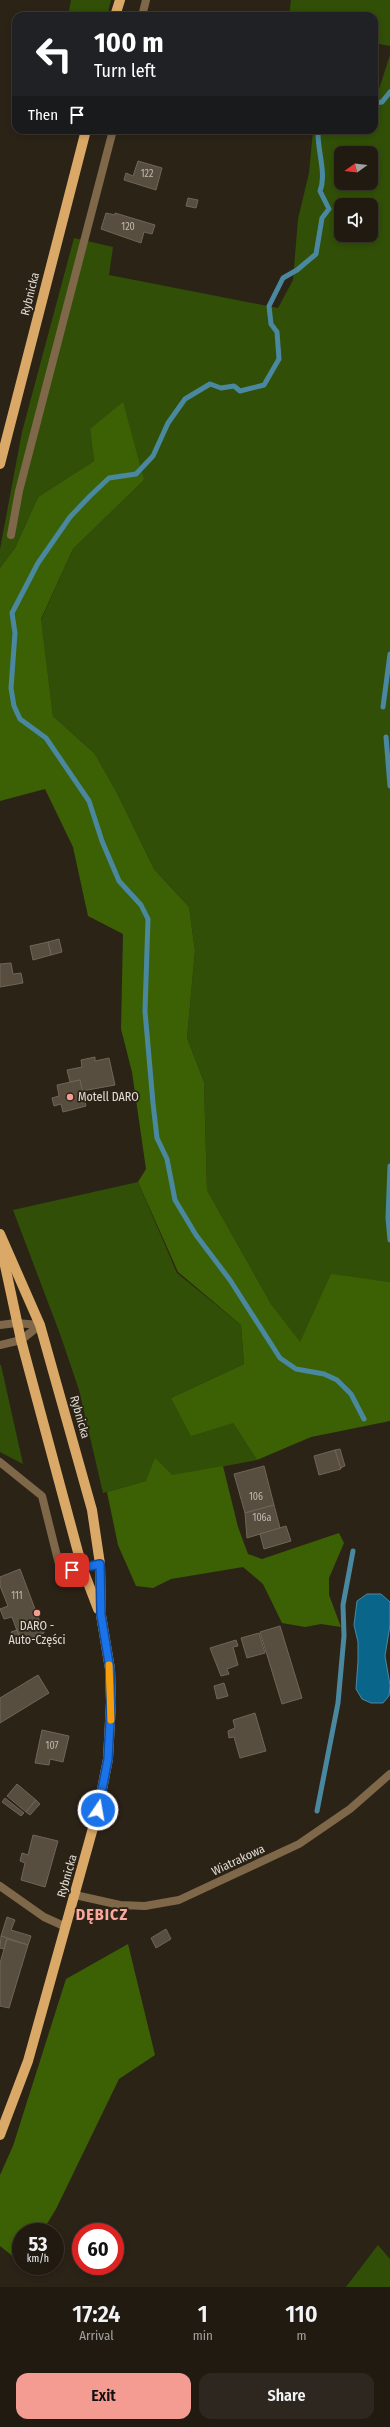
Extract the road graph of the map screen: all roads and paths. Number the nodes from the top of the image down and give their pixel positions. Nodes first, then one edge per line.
1 (120, 0) edge
2 (146, 0) edge
3 (116, 12) edge
4 (143, 12) edge
5 (85, 134) edge
6 (111, 134) edge
7 (0, 464) edge
8 (11, 535) dead end
9 (0, 1234) edge
10 (0, 1242) edge
11 (16, 1323) junction
12 (0, 1325) edge
13 (40, 1325) junction
14 (21, 1340) junction
15 (0, 1345) edge
16 (0, 1462) edge
17 (100, 1564) junction
18 (82, 1567) junction
19 (101, 1615) junction
20 (390, 1774) edge
21 (0, 1886) edge
22 (75, 1895) junction
23 (66, 1927) junction
24 (0, 2135) edge

1 - 3 main road
2 - 4 street
5 - 7 main road, Rybnicka
6 - 8 street
9 - 13 main road, Rybnicka
10 - 11 main road, Rybnicka
11 - 12 street
11 - 13 street
11 - 14 main road, Rybnicka
13 - 14 street
13 - 17 main road, Rybnicka
14 - 15 street
14 - 18 main road, Rybnicka
16 - 18 street
17 - 18 street
17 - 19 main road, Rybnicka
18 - 19 main road, Rybnicka
19 - 22 main road, Rybnicka
20 - 22 street, Wiatrakowa
21 - 23 street
22 - 23 main road, Rybnicka
23 - 24 main road, Rybnicka

